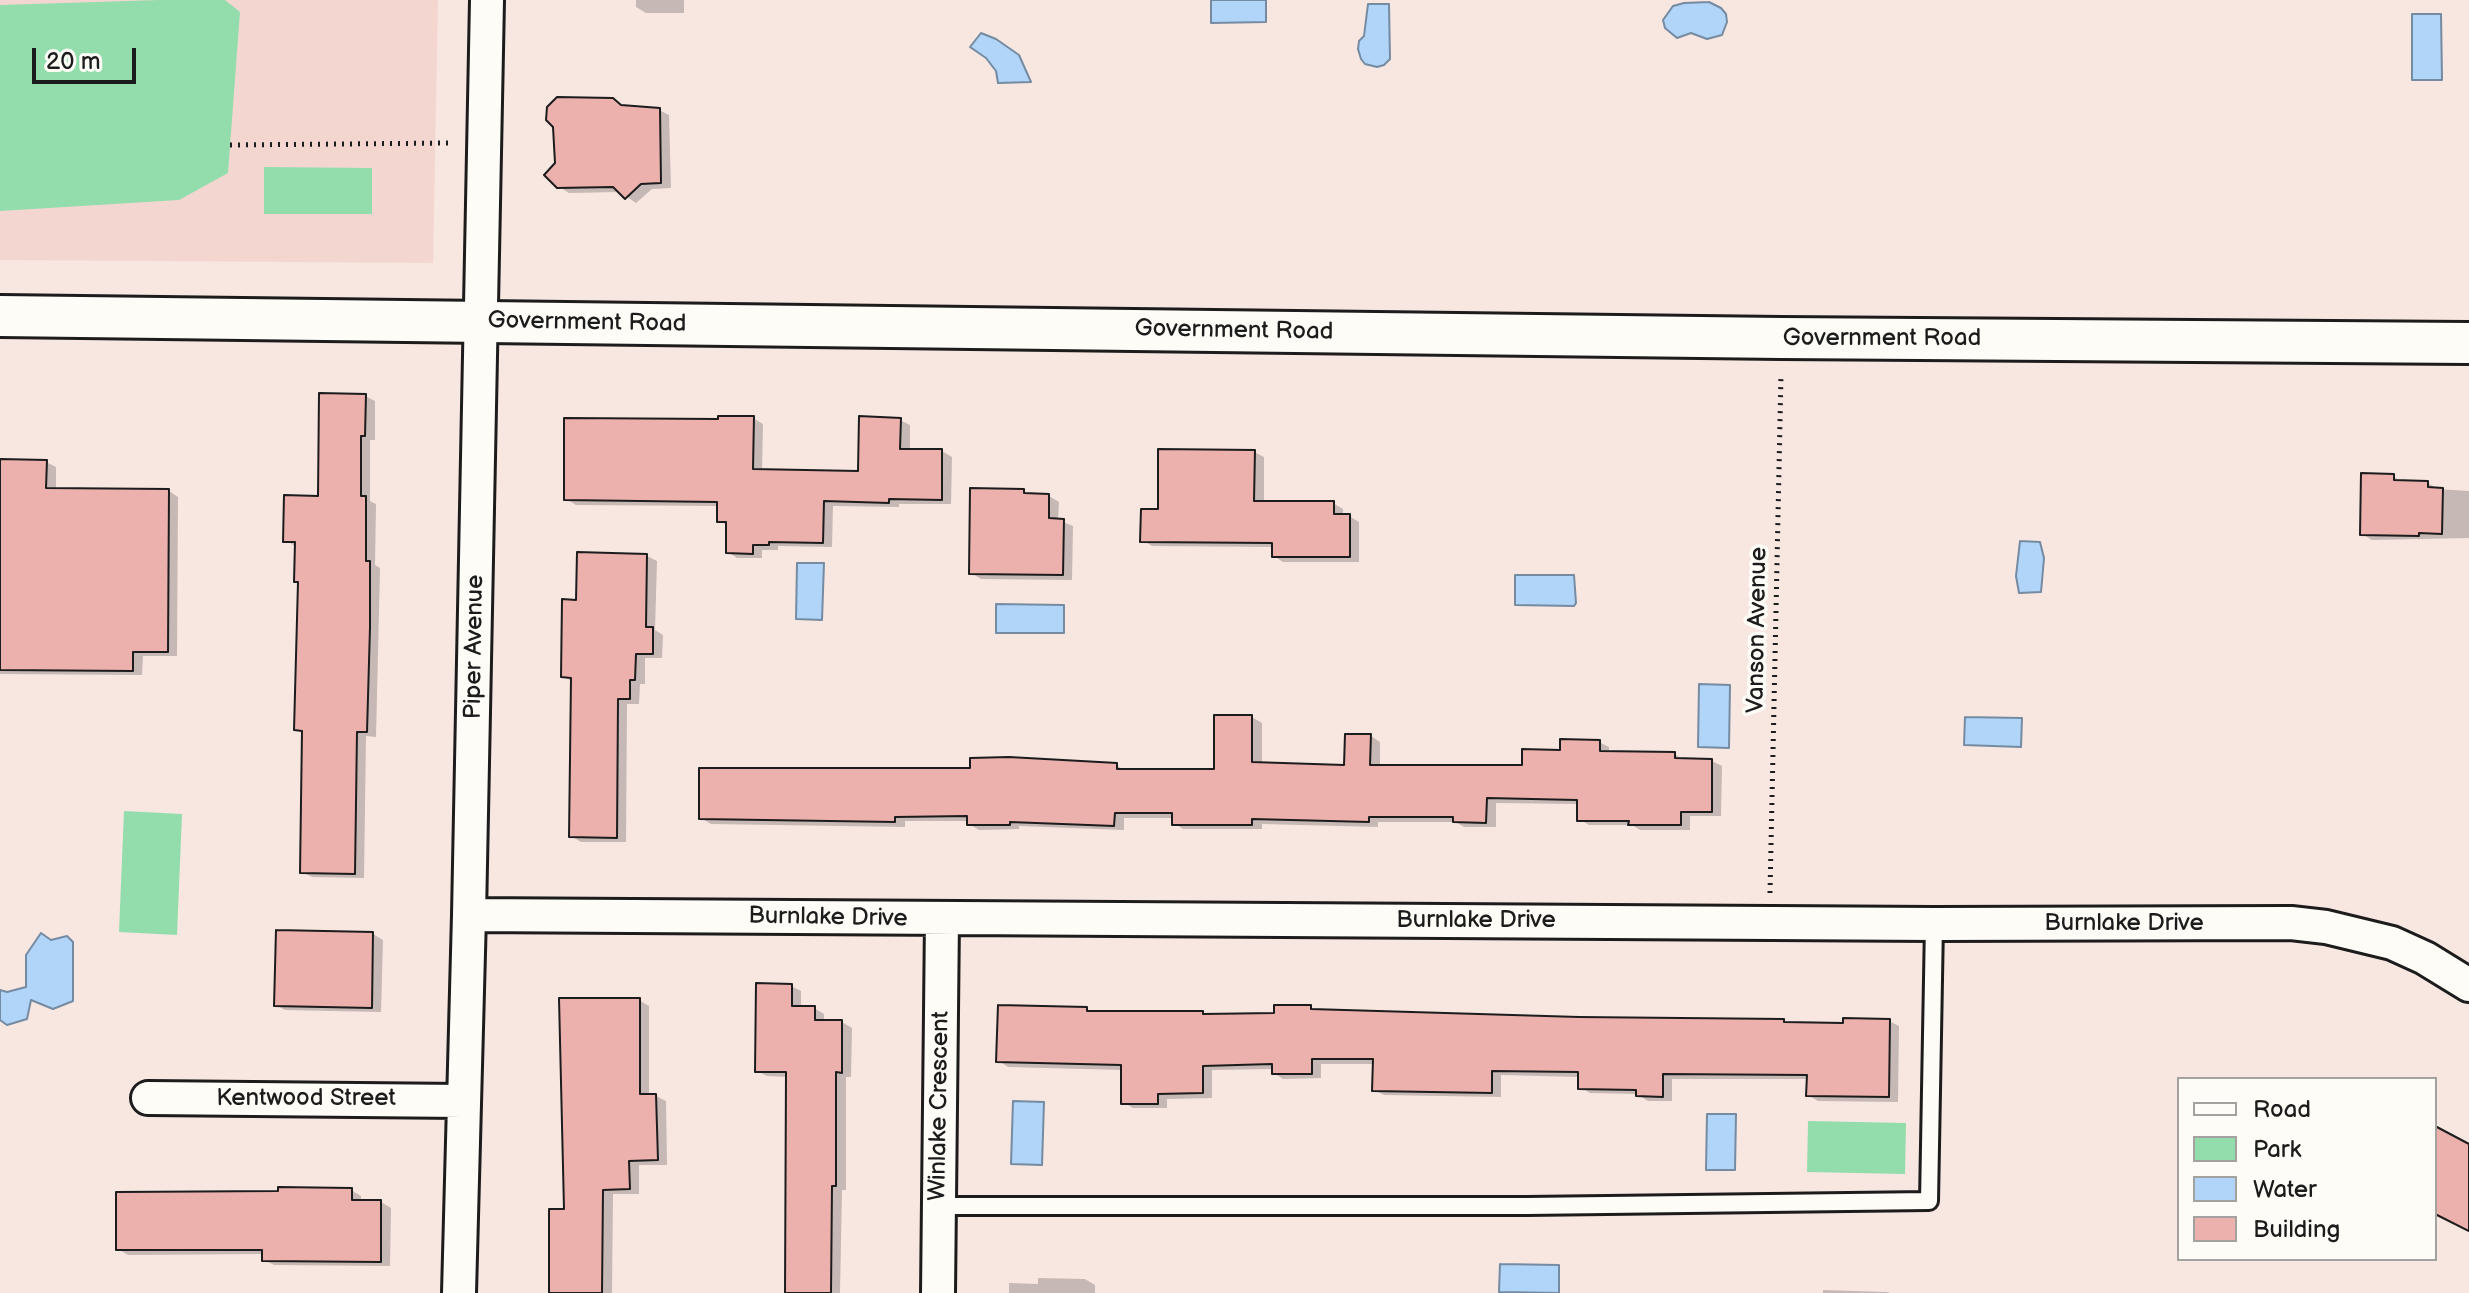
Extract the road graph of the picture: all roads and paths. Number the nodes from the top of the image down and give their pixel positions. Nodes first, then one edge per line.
1 (487, 0) edge
2 (484, 142) junction
3 (230, 145) dead end
4 (0, 316) edge
5 (481, 321) junction
6 (1781, 338) junction
7 (2469, 343) edge
8 (469, 915) junction
9 (942, 919) junction
10 (1770, 922) junction
11 (1934, 924) junction
12 (2469, 985) edge
13 (148, 1098) dead end
14 (463, 1101) junction
15 (938, 1206) junction
16 (459, 1293) edge
17 (938, 1293) edge

1 - 2 street, Piper Avenue
2 - 3 path
2 - 5 street, Piper Avenue
4 - 5 street, Government Road
5 - 6 street, Government Road
5 - 8 street, Piper Avenue
6 - 7 street, Government Road
6 - 10 path, Vanson Avenue
8 - 9 street, Burnlake Drive
8 - 14 street, Piper Avenue
9 - 10 street, Burnlake Drive
9 - 15 street, Winlake Crescent
10 - 11 street, Burnlake Drive
11 - 12 street, Burnlake Drive
11 - 15 lane
13 - 14 street, Kentwood Street
14 - 16 street, Piper Avenue
15 - 17 street, Winlake Crescent

